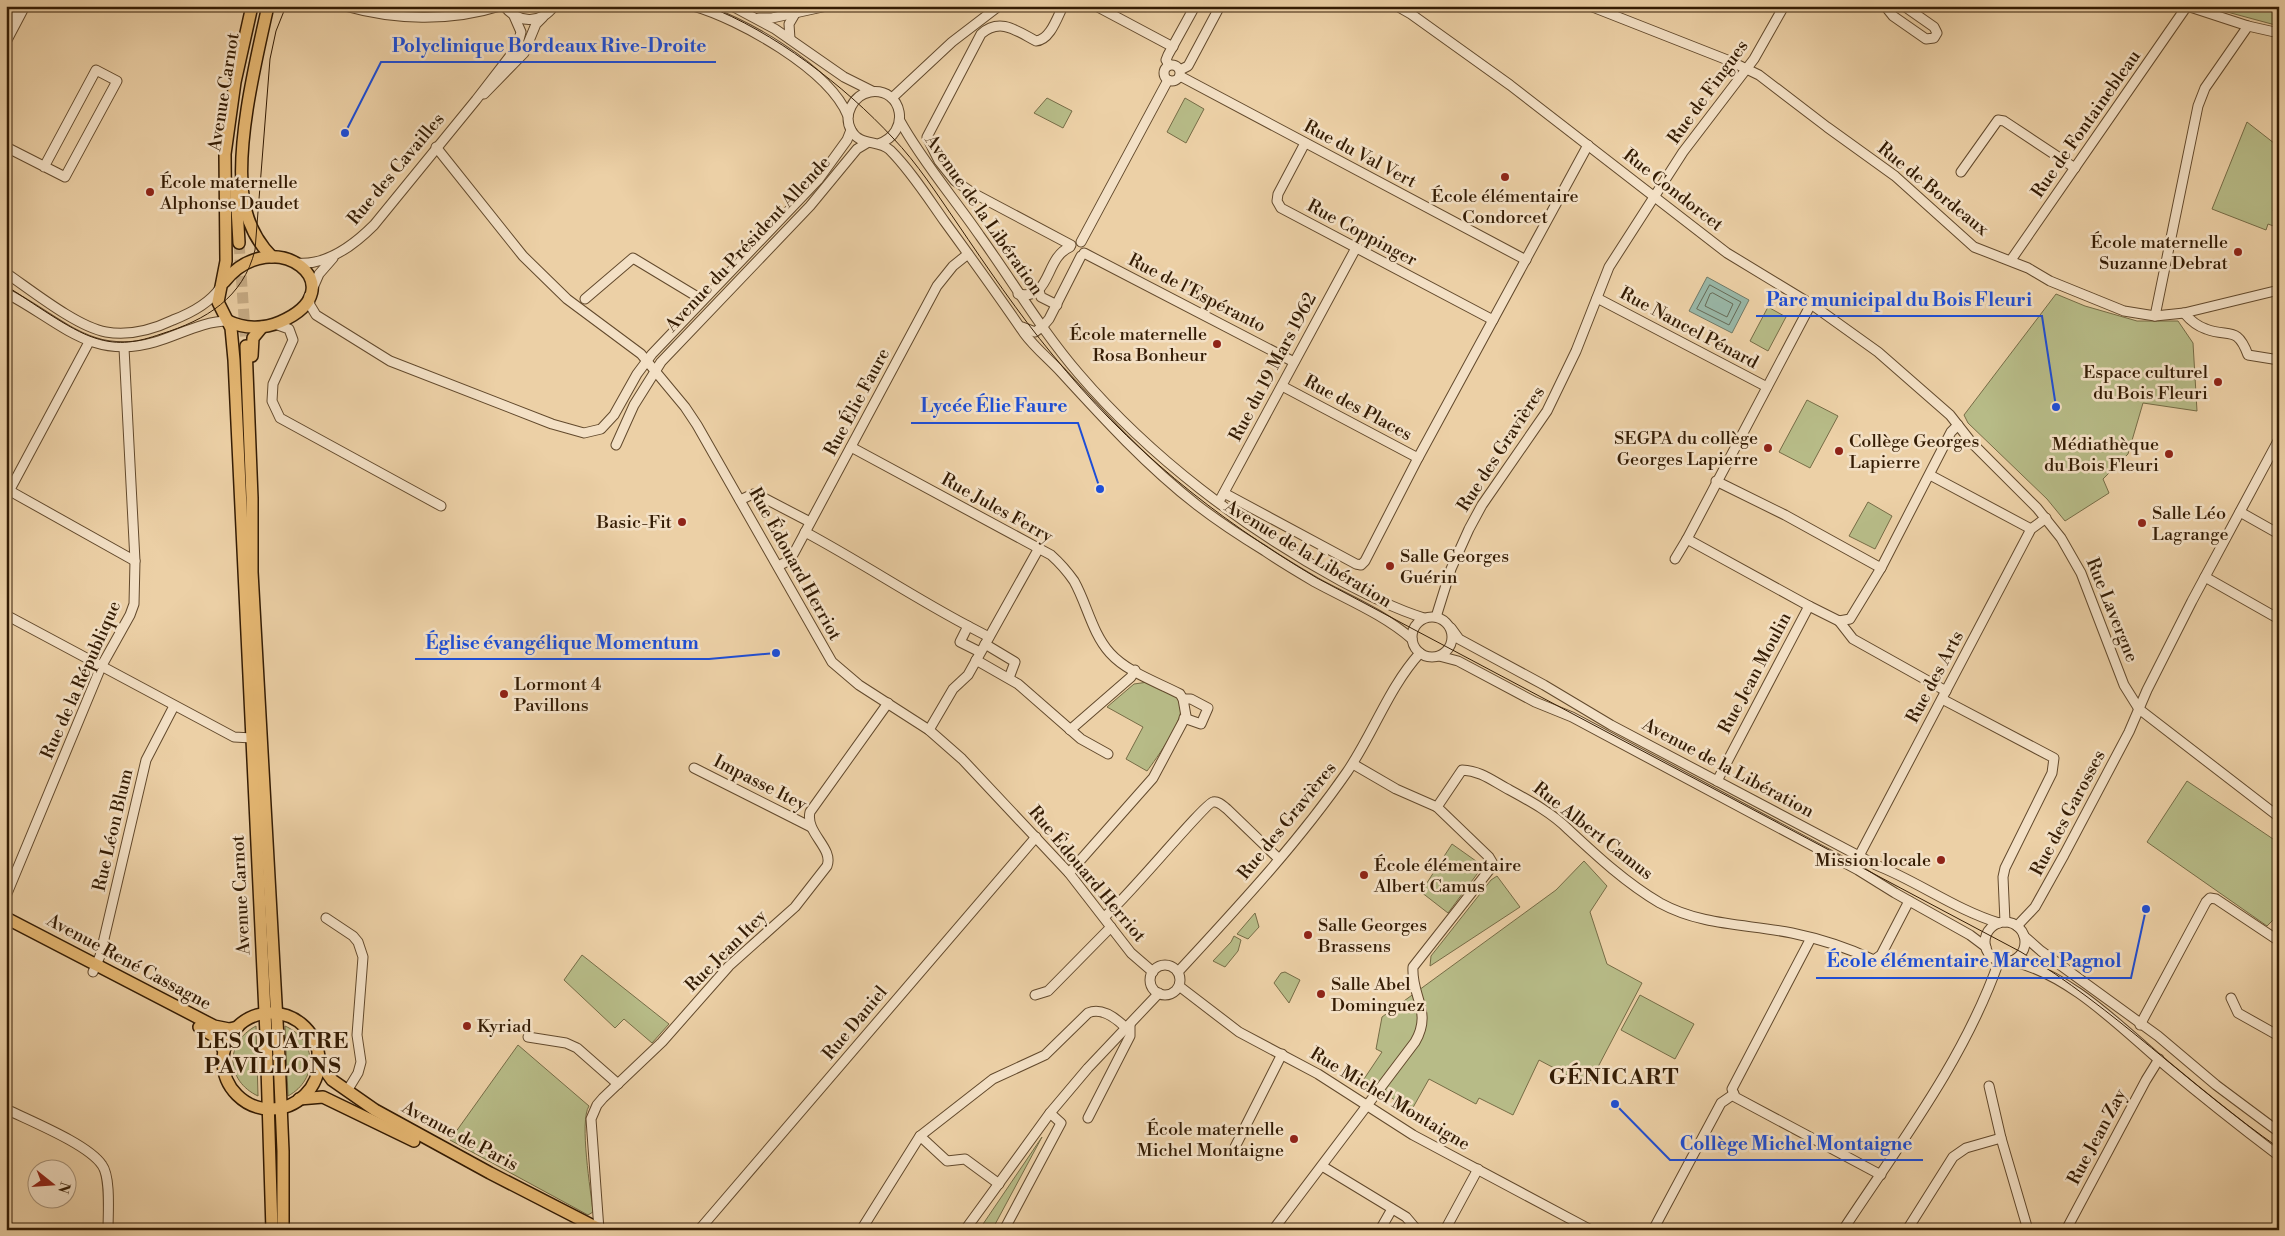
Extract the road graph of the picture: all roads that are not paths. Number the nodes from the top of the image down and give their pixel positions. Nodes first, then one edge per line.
1 (16, 6) edge
2 (25, 6) edge
3 (252, 6) edge
4 (256, 6) edge
5 (262, 6) edge
6 (268, 6) edge
7 (345, 6) edge
8 (500, 6) edge
9 (504, 6) edge
10 (554, 6) edge
11 (692, 6) edge
12 (732, 6) edge
13 (827, 6) edge
14 (999, 6) edge
15 (1063, 6) edge
16 (1096, 6) edge
17 (1195, 6) edge
18 (1220, 6) edge
19 (1397, 6) edge
20 (1590, 6) edge
21 (1784, 6) edge
22 (1904, 6) edge
23 (2187, 6) edge
24 (1887, 7) edge
25 (796, 12) junction
26 (514, 16) junction
27 (543, 17) junction
28 (757, 18) junction
29 (6, 24) edge
30 (2248, 26) junction
31 (2279, 33) edge
32 (790, 39) junction
33 (6, 42) edge
34 (1172, 47) junction
35 (1168, 65) junction
36 (1746, 68) junction
37 (1180, 73) junction
38 (1168, 80) junction
39 (873, 92) junction
40 (892, 98) junction
41 (476, 100) junction
42 (848, 117) junction
43 (900, 121) junction
44 (851, 130) junction
45 (867, 143) junction
46 (1305, 143) junction
47 (878, 144) junction
48 (1588, 145) junction
49 (6, 147) edge
50 (436, 147) junction
51 (44, 167) junction
52 (2075, 168) junction
53 (1961, 172) dead end
54 (1655, 195) junction
55 (1081, 242) junction
56 (1070, 246) junction
57 (1356, 248) junction
58 (336, 254) junction
59 (968, 254) junction
60 (1082, 254) junction
61 (272, 257) junction
62 (1526, 260) junction
63 (2011, 260) junction
64 (297, 262) junction
65 (6, 273) edge
66 (222, 286) junction
67 (2279, 290) edge
68 (1039, 291) junction
69 (6, 293) edge
70 (310, 294) junction
71 (1018, 294) junction
72 (1596, 298) junction
73 (585, 299) dead end
74 (702, 302) junction
75 (1811, 304) junction
76 (1057, 305) junction
77 (2184, 313) junction
78 (2154, 316) junction
79 (1493, 320) junction
80 (228, 321) junction
81 (275, 324) junction
82 (1019, 326) junction
83 (1043, 326) junction
84 (262, 327) junction
85 (89, 342) junction
86 (124, 348) junction
87 (2279, 360) edge
88 (647, 361) junction
89 (1294, 362) junction
90 (654, 370) junction
91 (1282, 386) junction
92 (1766, 387) junction
93 (1930, 396) joint
94 (1958, 425) junction
95 (2279, 439) edge
96 (616, 445) dead end
97 (851, 447) junction
98 (1418, 458) junction
99 (1930, 475) junction
100 (1716, 481) junction
101 (1224, 493) junction
102 (8, 494) edge
103 (740, 500) junction
104 (1219, 502) junction
105 (441, 506) dead end
106 (2240, 512) junction
107 (2046, 518) junction
108 (810, 522) junction
109 (2031, 529) junction
110 (806, 532) junction
111 (2279, 534) edge
112 (1687, 539) junction
113 (1039, 548) junction
114 (1675, 559) dead end
115 (135, 561) junction
116 (778, 566) junction
117 (1881, 568) junction
118 (245, 573) junction
119 (2205, 577) junction
120 (256, 603) junction
121 (1809, 606) junction
122 (6, 616) edge
123 (1436, 617) junction
124 (1424, 618) junction
125 (2279, 619) edge
126 (1839, 620) junction
127 (968, 626) junction
128 (1451, 628) junction
129 (1412, 640) junction
130 (982, 648) junction
131 (1420, 653) junction
132 (1438, 656) junction
133 (101, 667) junction
134 (1135, 670) junction
135 (1009, 678) junction
136 (1944, 695) junction
137 (1183, 699) junction
138 (888, 703) junction
139 (174, 706) junction
140 (2139, 709) junction
141 (1184, 718) junction
142 (929, 730) junction
143 (1070, 730) junction
144 (252, 738) junction
145 (1108, 754) dead end
146 (1353, 764) junction
147 (694, 768) dead end
148 (1717, 781) junction
149 (1437, 807) junction
150 (2279, 817) edge
151 (810, 827) junction
152 (1036, 837) junction
153 (1859, 856) junction
154 (1279, 859) junction
155 (1069, 872) junction
156 (6, 896) edge
157 (1909, 901) junction
158 (1104, 917) junction
159 (6, 918) edge
160 (326, 918) dead end
161 (2002, 922) junction
162 (6, 926) edge
163 (2017, 926) junction
164 (1111, 927) junction
165 (2024, 936) junction
166 (1812, 938) junction
167 (2279, 941) edge
168 (1986, 947) junction
169 (1999, 961) junction
170 (2010, 961) junction
171 (95, 969) junction
172 (1153, 972) junction
173 (1178, 972) junction
174 (1179, 986) junction
175 (1158, 993) junction
176 (1035, 996) dead end
177 (2231, 998) dead end
178 (264, 1013) junction
179 (277, 1013) junction
180 (2140, 1025) junction
181 (238, 1027) junction
182 (1128, 1027) junction
183 (2279, 1036) edge
184 (528, 1037) dead end
185 (224, 1051) junction
186 (318, 1054) junction
187 (1282, 1054) junction
188 (2158, 1060) junction
189 (618, 1084) junction
190 (1988, 1086) dead end
191 (347, 1090) junction
192 (1734, 1094) junction
193 (300, 1099) junction
194 (280, 1107) junction
195 (1367, 1107) junction
196 (268, 1108) junction
197 (6, 1109) edge
198 (1050, 1113) junction
199 (1088, 1118) dead end
200 (2279, 1132) edge
201 (920, 1136) junction
202 (2001, 1138) junction
203 (1235, 1147) dead end
204 (2279, 1156) edge
205 (1322, 1166) junction
206 (1478, 1169) junction
207 (1881, 1174) junction
208 (999, 1184) junction
209 (1392, 1209) junction
210 (863, 1229) edge
211 (108, 1230) edge
212 (272, 1230) edge
213 (283, 1230) edge
214 (584, 1230) edge
215 (600, 1230) edge
216 (699, 1230) edge
217 (965, 1230) edge
218 (1004, 1230) edge
219 (1272, 1230) edge
220 (1380, 1230) edge
221 (1417, 1230) edge
222 (1445, 1230) edge
223 (1591, 1230) edge
224 (1653, 1230) edge
225 (1843, 1230) edge
226 (1907, 1230) edge
227 (2028, 1230) edge
228 (2066, 1230) edge

1 - 29 street
2 - 33 street
3 - 66 main road
4 - 5 main road, Avenue Carnot
6 - 61 main road
7 - 8 street
9 - 26 street
10 - 27 street, Rue des Cavailles
11 - 42 street
12 - 28 street
13 - 25 street
14 - 40 street
15 - 56 street
16 - 34 street
17 - 34 street
18 - 37 street
19 - 48 street, Rue Condorcet
20 - 36 street, Rue de Bordeaux
21 - 36 street, Rue de Fingues
22 - 24 street
23 - 30 street
23 - 52 street, Rue de Fontainebleau
25 - 28 street
25 - 32 street
26 - 27 street
26 - 41 street, Rue des Cavailles
27 - 41 street, Rue des Cavailles
28 - 32 street
30 - 31 street
30 - 78 street
32 - 39 street
34 - 35 street
35 - 37 street
35 - 38 street
36 - 54 street, Rue de Fingues
36 - 63 street, Rue de Bordeaux
37 - 38 street
37 - 46 street, Rue du Val Vert
38 - 55 street
39 - 40 street
39 - 42 street
40 - 43 street
41 - 50 street, Rue des Cavailles
42 - 44 street
43 - 47 street
43 - 71 street, Avenue de la Libération
44 - 45 street
44 - 74 street, Avenue du Président Allende
45 - 47 street
45 - 90 street, Avenue du Président Allende
46 - 57 street, Rue Coppinger
46 - 62 street, Rue du Val Vert
47 - 59 street, Avenue de la Libération
48 - 54 street, Rue Condorcet
48 - 62 street
49 - 51 street
50 - 58 street, Rue des Cavailles
50 - 88 street, Rue Édouard Herriot
51 - 51 street
52 - 53 street
52 - 63 street, Rue de Fontainebleau
54 - 72 street, Rue des Gravières
54 - 75 street, Rue Condorcet
55 - 56 street
55 - 60 street
56 - 60 street
56 - 68 street
57 - 79 street, Rue Coppinger
57 - 89 street, Rue du 19 Mars 1962
58 - 64 street, Rue des Cavailles
58 - 70 street, Rue des Cavailles
59 - 82 street, Avenue de la Libération
59 - 97 street, Rue Élie Faure
60 - 76 street
60 - 89 street, Rue de l'Espéranto
61 - 64 main road
61 - 66 main road
62 - 79 street
63 - 78 street, Rue de Bordeaux
64 - 70 main road
65 - 66 street
66 - 80 main road
67 - 77 street, Rue de Bordeaux
68 - 71 street
68 - 76 street
69 - 85 street
70 - 81 main road
70 - 88 street, Avenue du Président Allende
71 - 83 street, Avenue de la Libération
72 - 92 street, Rue Nancel Pénard
72 - 123 street, Rue des Gravières
73 - 74 street
74 - 88 street, Avenue du Président Allende
75 - 92 street
75 - 93 street, Rue Condorcet
76 - 83 street
77 - 78 street, Rue de Bordeaux
77 - 87 street
79 - 98 street
80 - 84 main road
80 - 86 street
80 - 118 main road
81 - 84 main road
81 - 105 street
82 - 83 street
82 - 129 street, Avenue de la Libération
83 - 104 street, Avenue de la Libération
84 - 120 main road
85 - 86 street
85 - 102 street
86 - 115 street, Rue de la République
88 - 90 street, Rue Édouard Herriot
89 - 91 street, Rue du 19 Mars 1962
90 - 96 street, Avenue du Président Allende
90 - 103 street, Rue Édouard Herriot
91 - 98 street, Rue des Places
91 - 101 street, Rue du 19 Mars 1962
92 - 100 street
93 - 94 street, Rue Lavergne
94 - 99 street
94 - 107 street, Rue Lavergne
95 - 106 street
97 - 108 street, Rue Élie Faure
97 - 113 street, Rue Jules Ferry
98 - 101 street
99 - 109 street
99 - 117 street
100 - 112 street
100 - 117 street
101 - 104 street, Rue du 19 Mars 1962
102 - 115 street
103 - 108 street
103 - 116 street, Rue Édouard Herriot
104 - 124 street, Avenue de la Libération
106 - 111 street
106 - 119 street
107 - 109 street, Rue des Arts
107 - 140 street, Rue Lavergne
108 - 110 street, Rue Élie Faure
109 - 136 street, Rue des Arts
110 - 116 street, Rue Élie Faure
110 - 127 street
112 - 114 street
112 - 121 street
113 - 130 street
113 - 134 street, Rue Jules Ferry
115 - 133 street, Rue de la République
116 - 138 street, Rue Édouard Herriot
117 - 126 street
118 - 120 main road
118 - 144 main road, Avenue Carnot
119 - 125 street
119 - 140 street
120 - 179 main road, Avenue Carnot
121 - 126 street, Rue Jean Moulin
121 - 148 street, Rue Jean Moulin
122 - 133 street
123 - 124 street
123 - 128 street
124 - 129 street
126 - 136 street
127 - 130 street
127 - 130 street
128 - 132 street
128 - 148 street, Avenue de la Libération
129 - 131 street
130 - 135 street
130 - 135 street
130 - 142 street
131 - 132 street
131 - 146 street, Rue des Gravières
132 - 157 street, Avenue de la Libération
133 - 139 street
133 - 156 street, Rue de la République
134 - 137 street, Rue Jules Ferry
134 - 143 street
135 - 143 street
136 - 153 street, Rue des Arts
136 - 161 street
137 - 141 street
137 - 141 street, Rue Jules Ferry
138 - 142 street, Rue Édouard Herriot
138 - 151 street
139 - 144 street
139 - 171 street, Rue Léon Blum
140 - 150 street, Rue Lavergne
140 - 163 street, Rue des Garosses
141 - 155 street
142 - 152 street, Rue Édouard Herriot
143 - 145 street
144 - 178 main road, Avenue Carnot
146 - 149 street
146 - 154 street, Rue des Gravières
147 - 151 street, Impasse Itey
148 - 153 street, Avenue de la Libération
149 - 166 street, Rue Albert Camus
149 - 195 street
151 - 189 street, Rue Jean Itey
152 - 155 street, Rue Édouard Herriot
152 - 216 street, Rue Daniel
153 - 161 street, Avenue de la Libération
154 - 158 street
154 - 173 street, Rue des Gravières
155 - 158 street, Rue Édouard Herriot
157 - 166 street
157 - 168 street, Avenue de la Libération
158 - 164 street, Rue Édouard Herriot
159 - 171 main road, Avenue René Cassagne
160 - 191 street
161 - 163 street
161 - 168 street
162 - 171 main road, Avenue René Cassagne
163 - 165 street
164 - 172 street, Rue Édouard Herriot
164 - 176 street
165 - 170 street
165 - 180 street
166 - 192 street
167 - 180 street
168 - 169 street
169 - 170 street
169 - 207 street
170 - 188 street
171 - 181 main road, Avenue René Cassagne
171 - 185 main road, Avenue René Cassagne
172 - 173 street
172 - 175 street
173 - 174 street
174 - 175 street
174 - 187 street, Rue Michel Montaigne
175 - 182 street
177 - 183 street
178 - 179 main road
178 - 181 main road
178 - 196 main road, Avenue Carnot
179 - 186 main road, Avenue de Paris
179 - 194 main road, Avenue Carnot
180 - 200 street
181 - 185 main road
182 - 198 street
182 - 199 street
182 - 201 street
184 - 189 street
185 - 196 main road
186 - 191 main road, Avenue de Paris
186 - 193 main road
187 - 195 street, Rue Michel Montaigne
187 - 203 street
188 - 204 street
188 - 228 street, Rue Jean Zay
189 - 215 street, Rue Jean Itey
190 - 202 street
191 - 215 main road, Avenue de Paris
192 - 207 street
192 - 224 street
193 - 194 main road
193 - 214 main road, Avenue de Paris
194 - 196 main road
194 - 213 main road, Avenue Carnot
195 - 205 street
195 - 206 street, Rue Michel Montaigne
196 - 212 main road, Avenue Carnot
197 - 211 street
198 - 208 street
198 - 218 street
201 - 208 street
201 - 210 street
202 - 226 street
202 - 227 street
205 - 209 street
205 - 219 street
206 - 222 street
206 - 223 street, Rue Michel Montaigne
207 - 225 street
208 - 217 street
209 - 220 street
209 - 221 street

